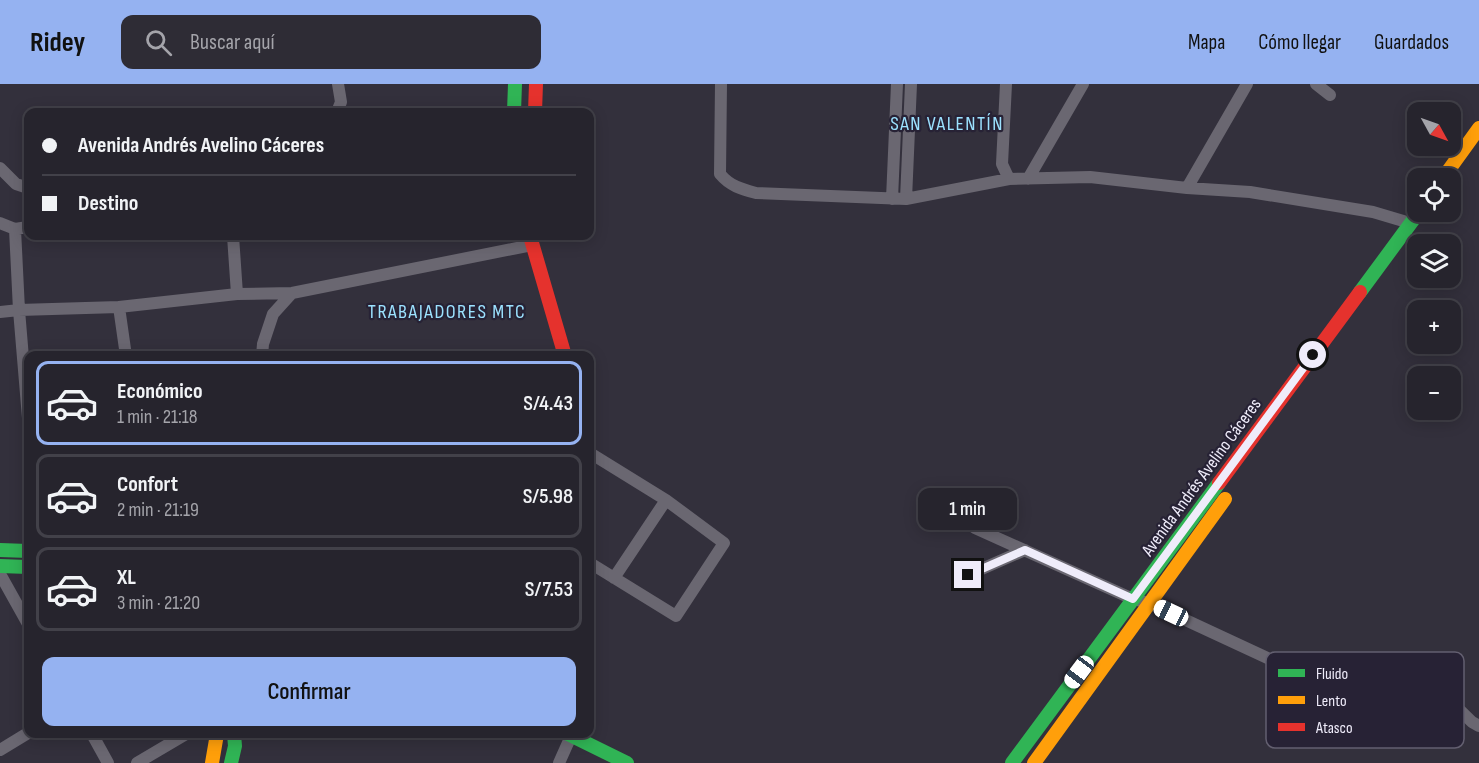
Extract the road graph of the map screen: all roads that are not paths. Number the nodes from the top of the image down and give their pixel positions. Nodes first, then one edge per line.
1 (338, 84) edge
2 (515, 84) edge
3 (536, 84) edge
4 (722, 84) edge
5 (897, 84) edge
6 (911, 84) edge
7 (1006, 84) edge
8 (1083, 84) edge
9 (1247, 84) edge
10 (1316, 84) edge
11 (1329, 95) dead end
12 (339, 108) edge
13 (514, 108) edge
14 (535, 108) edge
15 (1479, 128) edge
16 (1479, 148) edge
17 (0, 168) edge
18 (1450, 168) edge
19 (1461, 173) edge
20 (1008, 179) junction
21 (1028, 179) junction
22 (24, 187) edge
23 (1187, 188) junction
24 (892, 199) junction
25 (906, 199) junction
26 (1407, 216) edge
27 (1411, 222) edge
28 (1426, 222) edge
29 (0, 223) edge
30 (24, 228) edge
31 (15, 229) junction
32 (233, 240) edge
33 (531, 240) edge
34 (292, 293) junction
35 (237, 294) junction
36 (119, 307) junction
37 (19, 310) junction
38 (0, 312) edge
39 (125, 351) edge
40 (262, 351) edge
41 (564, 351) edge
42 (24, 370) edge
43 (1274, 431) dead end
44 (594, 455) edge
45 (1232, 488) dead end
46 (666, 500) junction
47 (975, 528) dead end
48 (0, 550) edge
49 (1025, 550) junction
50 (24, 551) edge
51 (0, 566) edge
52 (594, 566) edge
53 (24, 567) edge
54 (0, 574) edge
55 (968, 575) dead end
56 (614, 578) junction
57 (1133, 599) junction
58 (1149, 603) junction
59 (24, 617) edge
60 (1266, 657) edge
61 (1464, 714) edge
62 (1479, 726) edge
63 (24, 735) edge
64 (94, 738) edge
65 (179, 738) edge
66 (217, 738) edge
67 (234, 738) edge
68 (569, 738) edge
69 (576, 738) edge
70 (0, 750) edge
71 (1035, 762) edge
72 (108, 763) edge
73 (137, 763) edge
74 (212, 763) edge
75 (231, 763) edge
76 (559, 763) edge
77 (627, 763) edge
78 (1012, 763) edge

1 - 12 street
2 - 13 main road
3 - 14 main road
4 - 24 street
5 - 24 street
6 - 25 street
7 - 20 street
8 - 21 street
9 - 23 street
10 - 11 street
15 - 18 main road
16 - 19 main road
17 - 22 street
20 - 21 street
20 - 25 street
21 - 23 street
23 - 26 street
24 - 25 street
27 - 57 main road, Avenida Andrés Avelino Cáceres
28 - 43 main road, Avenida Andrés Avelino Cáceres
29 - 31 street
30 - 31 street
31 - 37 street
32 - 35 street
33 - 34 street
33 - 41 main road
34 - 35 street
34 - 40 street
35 - 36 street
36 - 37 street
36 - 39 street
37 - 38 street
37 - 42 street
44 - 46 street
45 - 58 main road, Avenida Andrés Avelino Cáceres
46 - 56 street
46 - 56 street
47 - 49 street
48 - 50 main road
49 - 55 street
49 - 57 street
51 - 53 main road
52 - 56 street
54 - 59 street
57 - 58 street
57 - 78 main road, Avenida Andrés Avelino Cáceres
58 - 60 street
58 - 71 main road, Avenida Andrés Avelino Cáceres
61 - 62 street
63 - 70 street
64 - 72 street
65 - 73 street
66 - 74 main road
67 - 75 main road
68 - 76 street
69 - 77 main road

